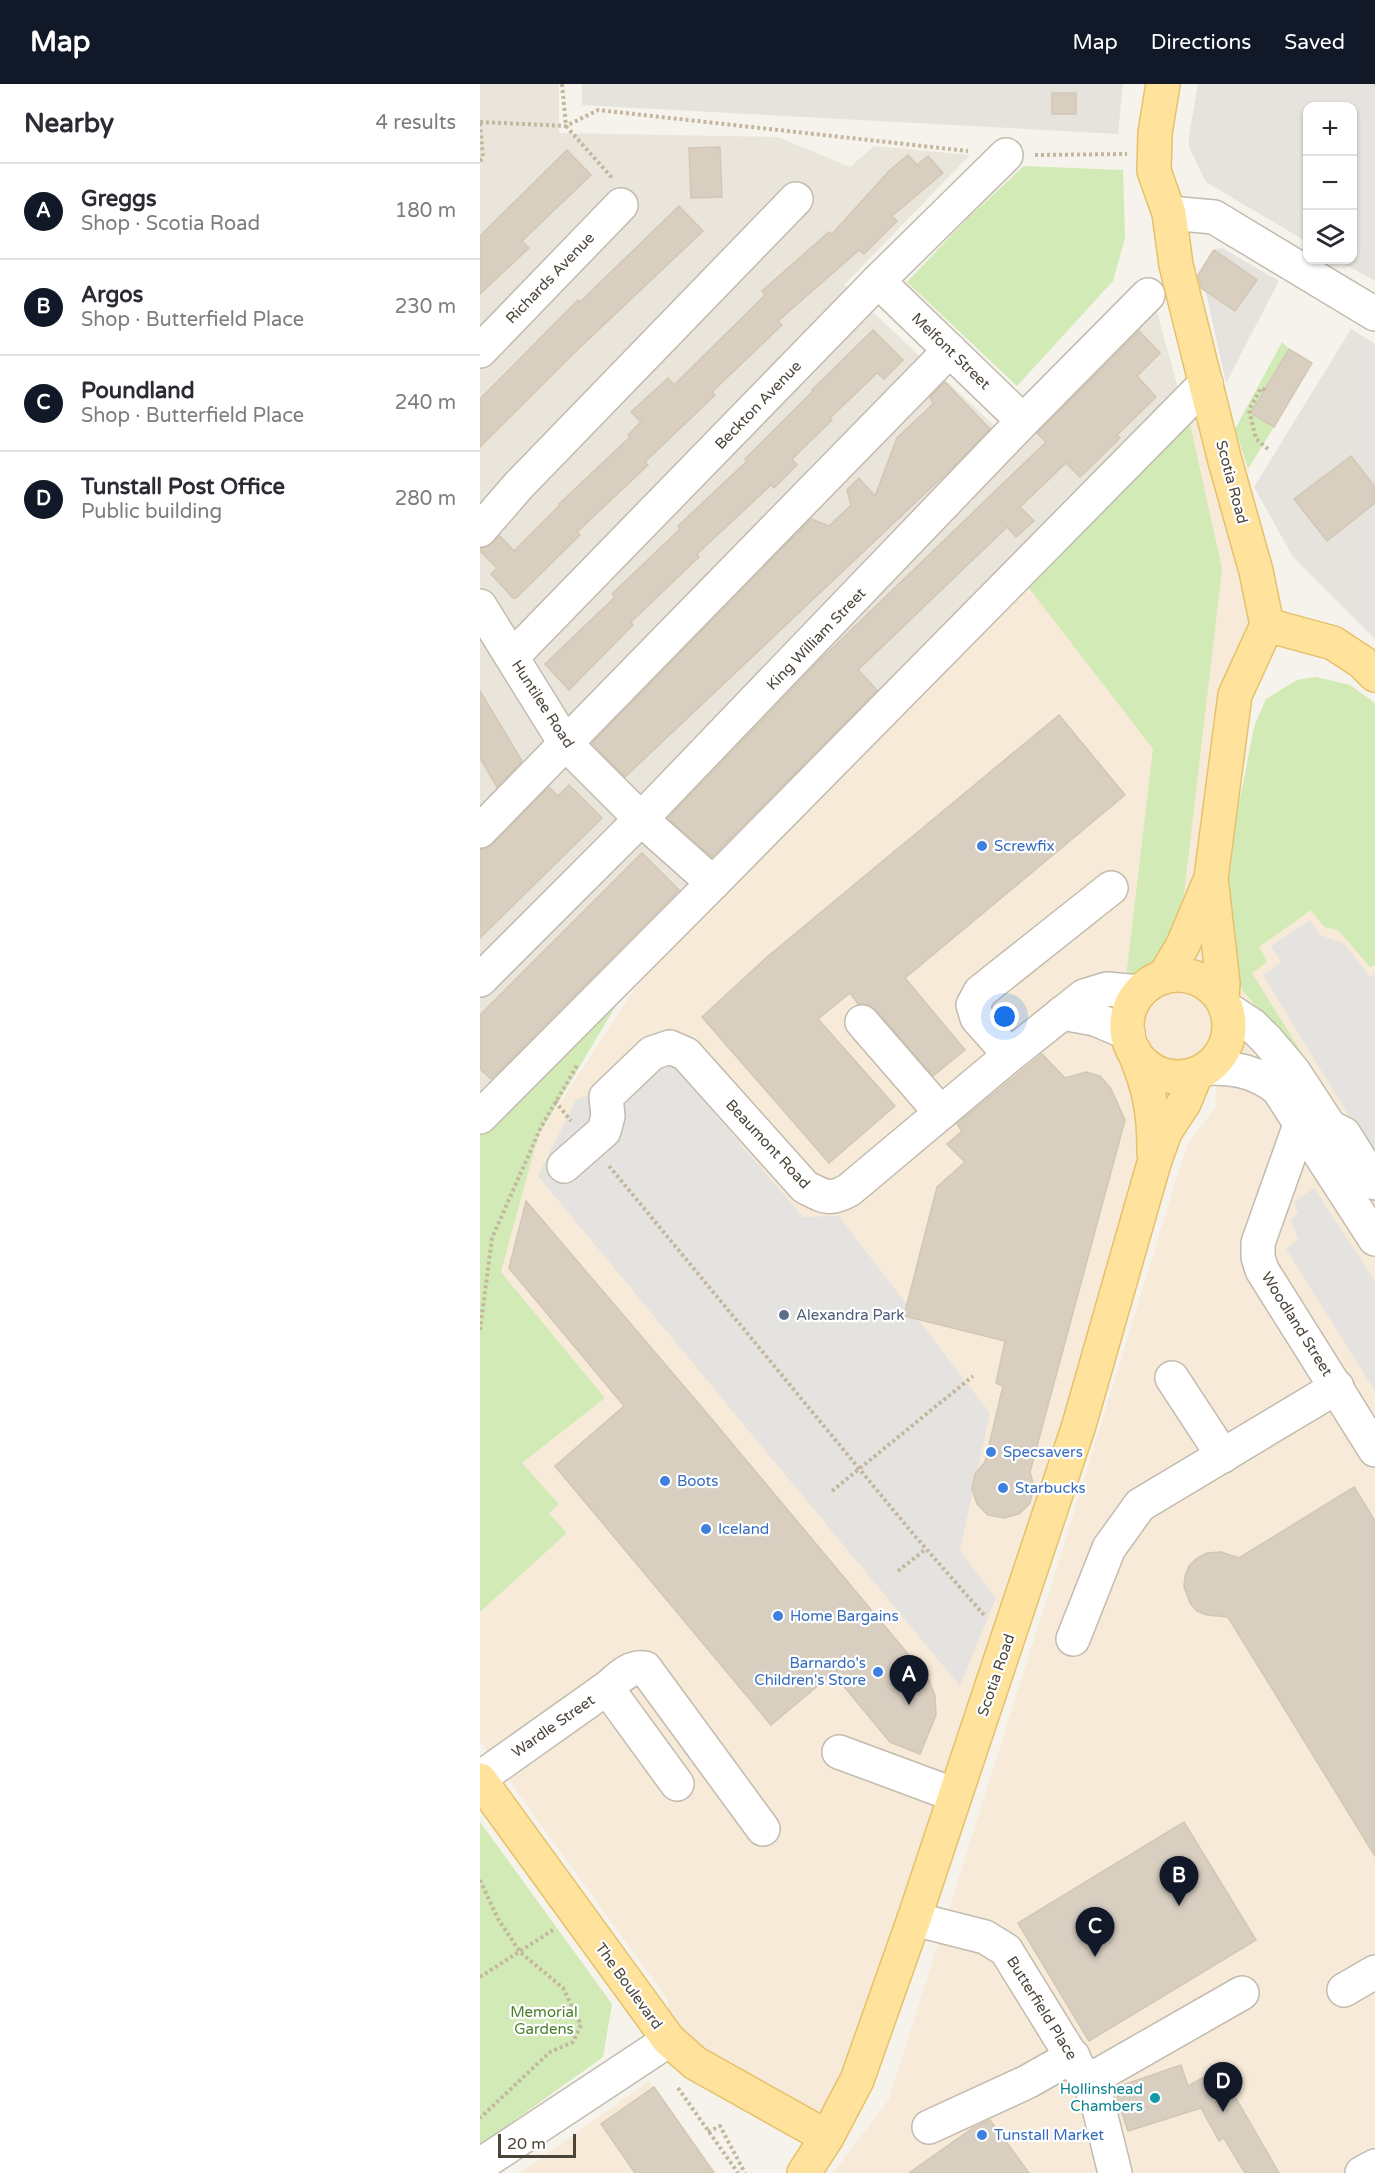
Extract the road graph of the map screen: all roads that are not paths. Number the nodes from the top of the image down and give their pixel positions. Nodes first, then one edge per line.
1 (1163, 84) edge
2 (1006, 156) road end
3 (796, 199) dead end
4 (621, 205) road end
5 (1169, 213) junction
6 (878, 281) junction
7 (1148, 295) dead end
8 (1375, 314) edge
9 (950, 350) junction
10 (480, 351) edge
11 (1206, 383) junction
12 (1023, 421) junction
13 (480, 530) edge
14 (480, 606) edge
15 (1267, 625) junction
16 (513, 656) junction
17 (1375, 675) edge
18 (565, 743) junction
19 (641, 819) junction
20 (480, 831) edge
21 (1211, 878) junction
22 (714, 884) junction
23 (1111, 888) dead end
24 (480, 980) edge
25 (1152, 985) junction
26 (1224, 1004) junction
27 (1062, 1013) junction
28 (862, 1022) dead end
29 (1131, 1042) junction
30 (1010, 1055) junction
31 (1202, 1071) junction
32 (941, 1113) junction
33 (480, 1117) edge
34 (1316, 1119) junction
35 (1154, 1163) junction
36 (564, 1166) dead end
37 (1375, 1183) edge
38 (1375, 1211) edge
39 (1375, 1239) edge
40 (1172, 1378) dead end
41 (1337, 1387) junction
42 (1375, 1450) edge
43 (1223, 1456) junction
44 (1073, 1639) dead end
45 (616, 1680) junction
46 (839, 1752) dead end
47 (480, 1779) edge
48 (677, 1784) dead end
49 (955, 1795) junction
50 (762, 1829) dead end
51 (914, 1919) junction
52 (1375, 1972) edge
53 (1344, 1990) dead end
54 (1242, 1993) dead end
55 (669, 2040) junction
56 (1080, 2069) junction
57 (929, 2127) dead end
58 (827, 2137) junction
59 (480, 2164) edge
60 (1375, 2166) edge
61 (1105, 2168) edge
62 (804, 2173) edge
63 (1362, 2173) edge

1 - 5 main road, Scotia Road
2 - 6 street, Beckton Avenue
3 - 13 street
4 - 10 street, Richards Avenue
5 - 8 street
5 - 11 main road, Scotia Road
6 - 9 street, Melfont Street
6 - 16 street, Beckton Avenue
7 - 12 street, King William Street
9 - 12 street, Melfont Street
9 - 18 street
11 - 15 main road, Scotia Road
11 - 22 street
12 - 19 street, King William Street
14 - 16 street, Huntilee Road
15 - 17 main road
15 - 21 main road
16 - 18 street, Huntilee Road
18 - 19 street, Huntilee Road
18 - 20 street
19 - 22 street, Huntilee Road
19 - 24 street, King William Street
21 - 25 main road
21 - 26 main road
22 - 33 street
23 - 30 street
25 - 26 main road
25 - 27 street, Beaumont Road
25 - 29 main road
26 - 31 main road
26 - 34 street
27 - 29 street
27 - 30 street, Beaumont Road
28 - 32 street
29 - 31 main road
29 - 35 main road, Scotia Road
30 - 32 street, Beaumont Road
31 - 34 street
31 - 35 main road, Scotia Road
32 - 36 street, Beaumont Road
34 - 37 street
34 - 38 street
34 - 39 street
34 - 41 street, Woodland Street
35 - 49 main road, Scotia Road
40 - 43 street
41 - 42 street, Woodland Street
41 - 43 street
43 - 44 street
45 - 47 street, Wardle Street
45 - 48 street
45 - 50 street
46 - 49 street
47 - 55 main road, The Boulevard
49 - 51 main road, Scotia Road
51 - 56 street, Butterfield Place
51 - 58 main road, Scotia Road
52 - 53 street
54 - 56 street
55 - 58 main road, The Boulevard
55 - 59 street
56 - 57 street
56 - 61 street, Butterfield Place
58 - 62 main road, Scotia Road
60 - 63 street

